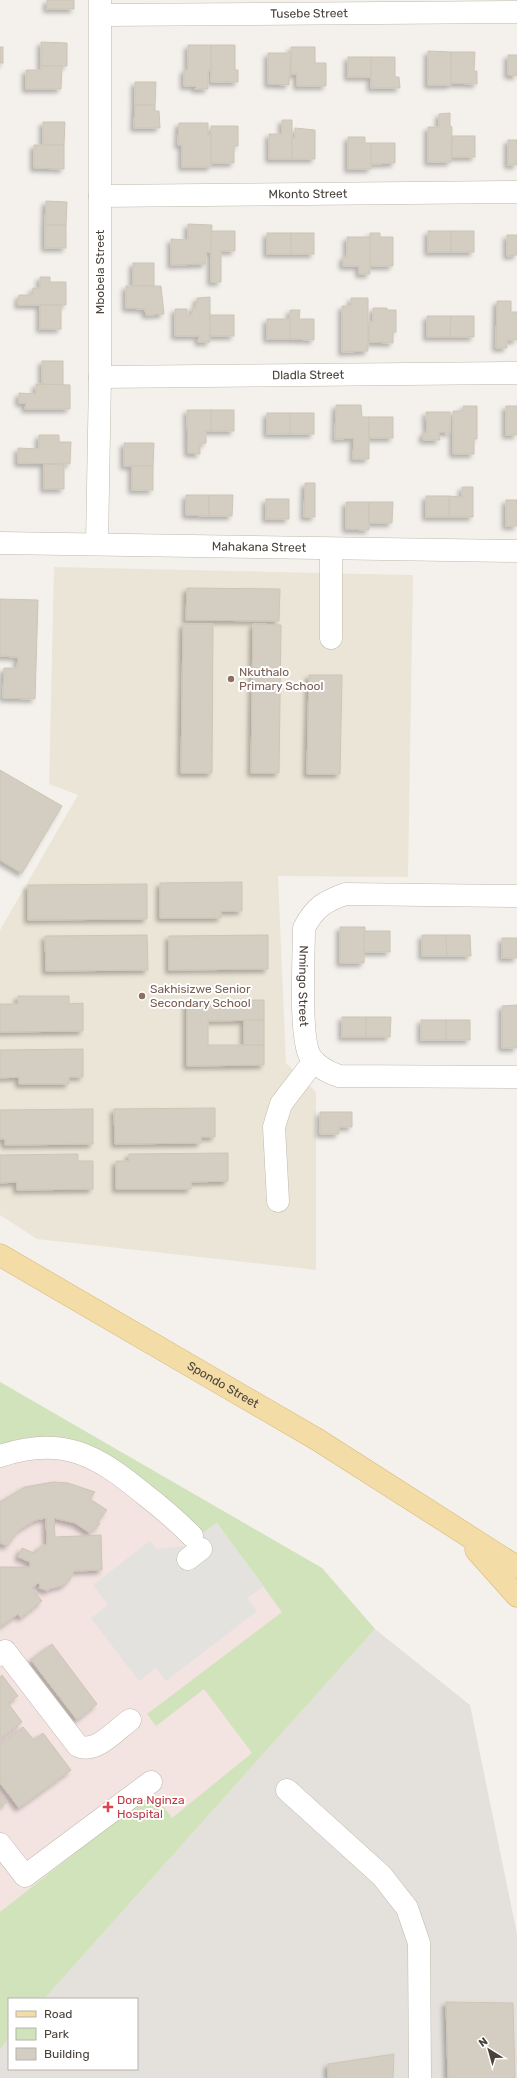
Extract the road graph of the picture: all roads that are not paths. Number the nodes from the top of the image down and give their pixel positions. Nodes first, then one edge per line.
1 (100, 7) edge
2 (517, 12) edge
3 (517, 192) edge
4 (100, 196) junction
5 (517, 373) edge
6 (100, 377) junction
7 (0, 544) edge
8 (97, 544) junction
9 (331, 549) junction
10 (517, 551) edge
11 (331, 638) dead end
12 (517, 896) edge
13 (314, 1061) junction
14 (517, 1077) edge
15 (278, 1201) dead end
16 (0, 1255) edge
17 (0, 1456) edge
18 (442, 1519) junction
19 (194, 1548) dead end
20 (517, 1567) edge
21 (517, 1596) edge
22 (0, 1655) edge
23 (130, 1720) dead end
24 (151, 1782) dead end
25 (287, 1790) dead end
26 (0, 1844) edge
27 (420, 2078) edge

1 - 2 street, Tusebe Street
1 - 4 street, Mbobela Street
3 - 4 street, Mkonto Street
4 - 6 street, Mbobela Street
5 - 6 street, Dladla Street
6 - 8 street, Mbobela Street
7 - 8 street, Mahakana Street
8 - 9 street, Mahakana Street
9 - 10 street, Mahakana Street
9 - 11 street
12 - 13 street, Nmingo Street
13 - 14 street, Nmingo Street
13 - 15 street
16 - 18 main road, Spondo Street
17 - 19 street
18 - 20 main road, Spondo Street
18 - 21 main road, Spondo Street
22 - 23 street
24 - 26 street
25 - 27 street

